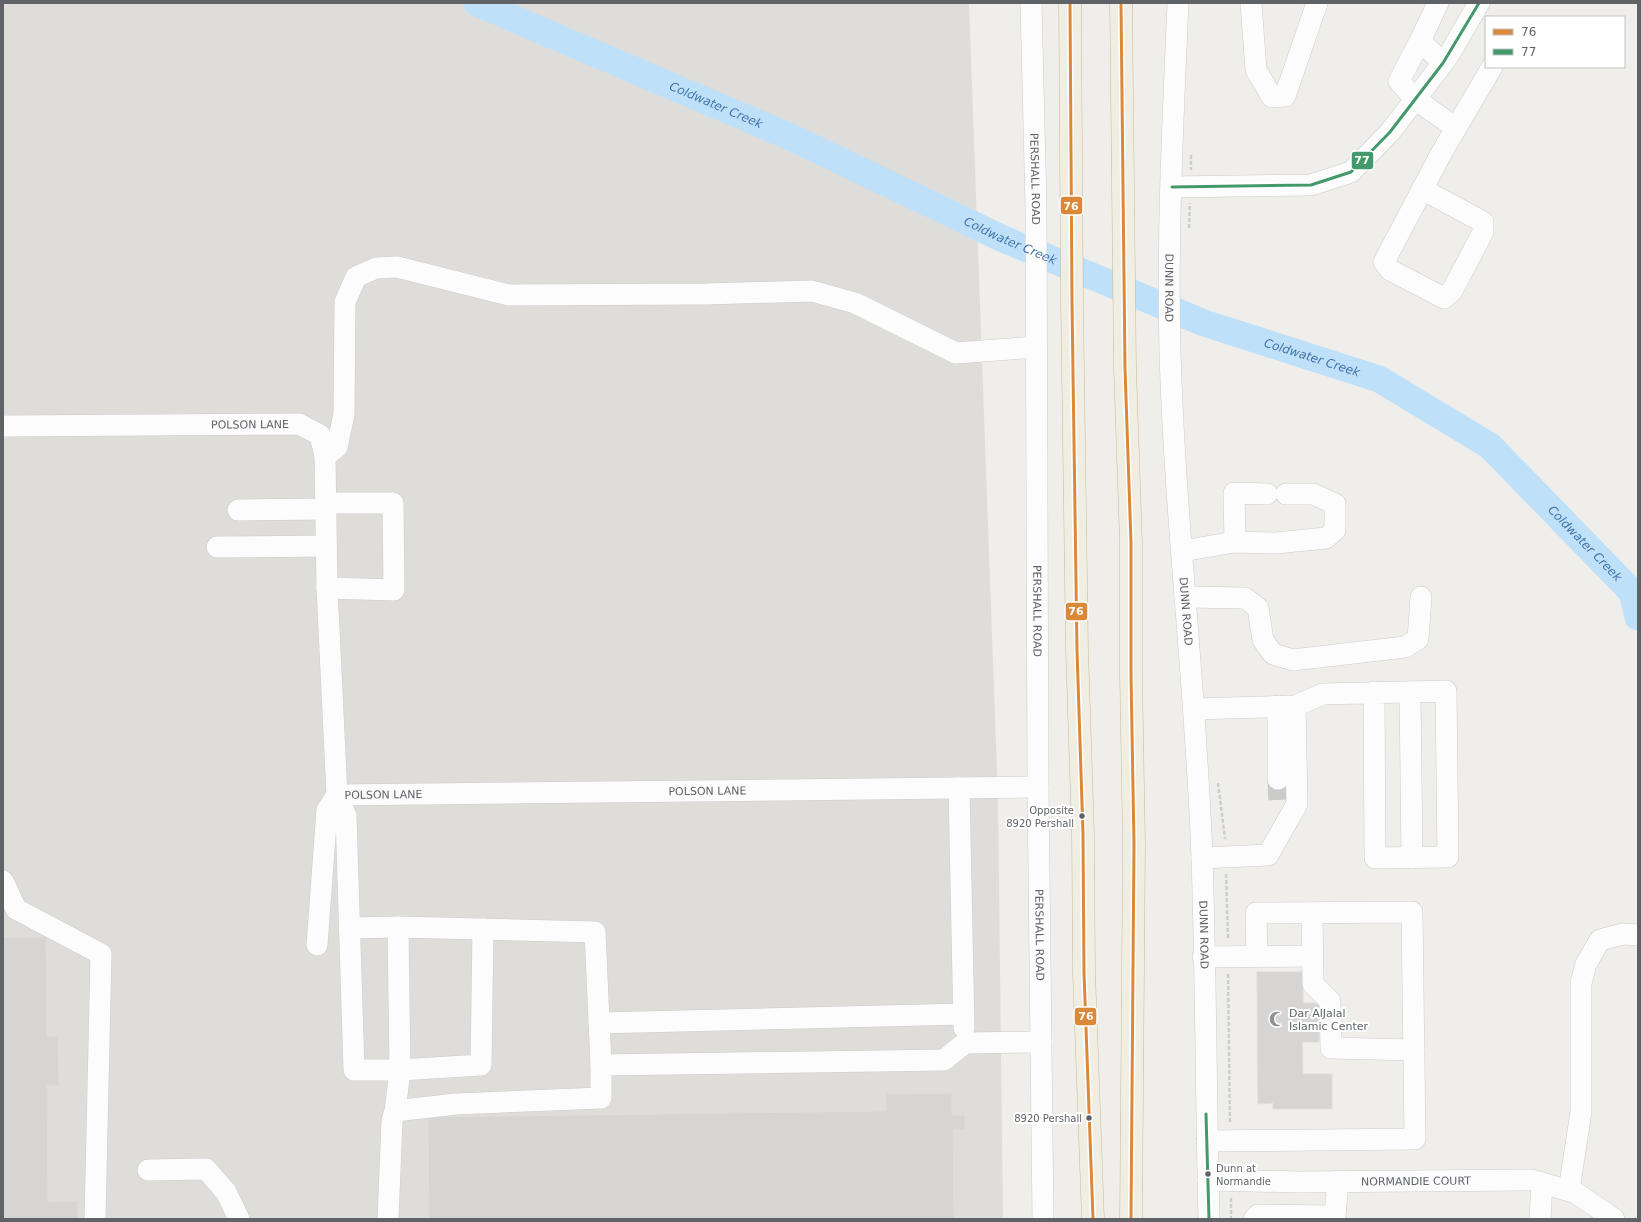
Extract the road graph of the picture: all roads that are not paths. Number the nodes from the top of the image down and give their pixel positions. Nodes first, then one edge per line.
1 (1031, 3) edge
2 (1070, 3) edge
3 (1121, 3) edge
4 (1178, 3) edge
5 (1251, 3) edge
6 (1317, 3) edge
7 (1438, 3) edge
8 (1482, 9) edge
9 (1420, 41) junction
10 (1443, 63) junction
11 (1491, 68) edge
12 (1415, 99) junction
13 (1456, 128) junction
14 (1172, 187) junction
15 (1422, 190) junction
16 (1036, 347) junction
17 (3, 426) edge
18 (325, 456) junction
19 (326, 506) junction
20 (238, 510) dead end
21 (1235, 542) junction
22 (326, 546) junction
23 (217, 547) dead end
24 (1182, 551) junction
25 (327, 588) junction
26 (1185, 597) junction
27 (1421, 597) dead end
28 (1374, 692) junction
29 (1410, 692) junction
30 (1286, 706) junction
31 (1194, 709) junction
32 (1278, 779) tunnel mouth
33 (1038, 787) junction
34 (959, 788) junction
35 (337, 795) junction
36 (1202, 858) junction
37 (1412, 858) junction
38 (3, 882) edge
39 (1312, 913) junction
40 (398, 927) junction
41 (349, 928) junction
42 (483, 929) junction
43 (1638, 935) edge
44 (317, 945) dead end
45 (1257, 956) junction
46 (1312, 956) junction
47 (1204, 957) junction
48 (963, 1014) junction
49 (598, 1024) junction
50 (1041, 1042) junction
51 (964, 1043) junction
52 (1414, 1050) junction
53 (601, 1065) junction
54 (400, 1070) junction
55 (395, 1111) junction
56 (1207, 1141) junction
57 (148, 1170) dead end
58 (1208, 1180) junction
59 (1338, 1181) junction
60 (1542, 1183) junction
61 (1569, 1190) junction
62 (95, 1219) edge
63 (239, 1219) edge
64 (388, 1219) edge
65 (1043, 1219) edge
66 (1093, 1219) edge
67 (1131, 1219) edge
68 (1209, 1219) edge
69 (1254, 1219) edge
70 (1540, 1219) edge
71 (1614, 1219) edge

1 - 16 street, PERSHALL ROAD
2 - 66 highway
3 - 67 highway
4 - 14 street, DUNN ROAD
5 - 6 street
7 - 9 street
8 - 10 street
9 - 10 street
9 - 12 street
10 - 12 street
11 - 13 street
12 - 13 street
12 - 14 street
13 - 15 street
14 - 24 street, DUNN ROAD
15 - 15 street
16 - 18 street
16 - 33 street, PERSHALL ROAD
17 - 18 street, POLSON LANE
18 - 19 street, POLSON LANE
19 - 20 street
19 - 22 street, POLSON LANE
19 - 25 street
21 - 21 street
21 - 24 street
22 - 23 street
22 - 25 street, POLSON LANE
24 - 26 street, DUNN ROAD
25 - 35 street, POLSON LANE
26 - 27 street
26 - 31 street, DUNN ROAD
28 - 29 street
28 - 30 street
28 - 37 street
29 - 37 street
29 - 37 street
30 - 31 street
30 - 32 street
30 - 36 street
31 - 36 street, DUNN ROAD
33 - 34 street, POLSON LANE
33 - 50 street, PERSHALL ROAD
34 - 35 street, POLSON LANE
34 - 48 street
35 - 41 street
35 - 44 street
36 - 47 street, DUNN ROAD
38 - 62 street
39 - 45 street
39 - 46 street
39 - 52 street
40 - 41 street
40 - 42 street
40 - 54 street
41 - 54 street
42 - 49 street
42 - 54 street
43 - 61 street
45 - 46 street
45 - 47 street
46 - 52 street
47 - 56 street, DUNN ROAD
48 - 49 street
48 - 51 street
49 - 53 street
50 - 51 street
50 - 65 street, PERSHALL ROAD
51 - 53 street
52 - 56 street
53 - 55 street
54 - 55 street
55 - 64 street
56 - 58 street, DUNN ROAD
57 - 63 street
58 - 59 street, NORMANDIE COURT
58 - 68 street, DUNN ROAD
59 - 60 street, NORMANDIE COURT
59 - 69 street
60 - 61 street, NORMANDIE COURT
60 - 70 street
61 - 71 street, NORMANDIE COURT

